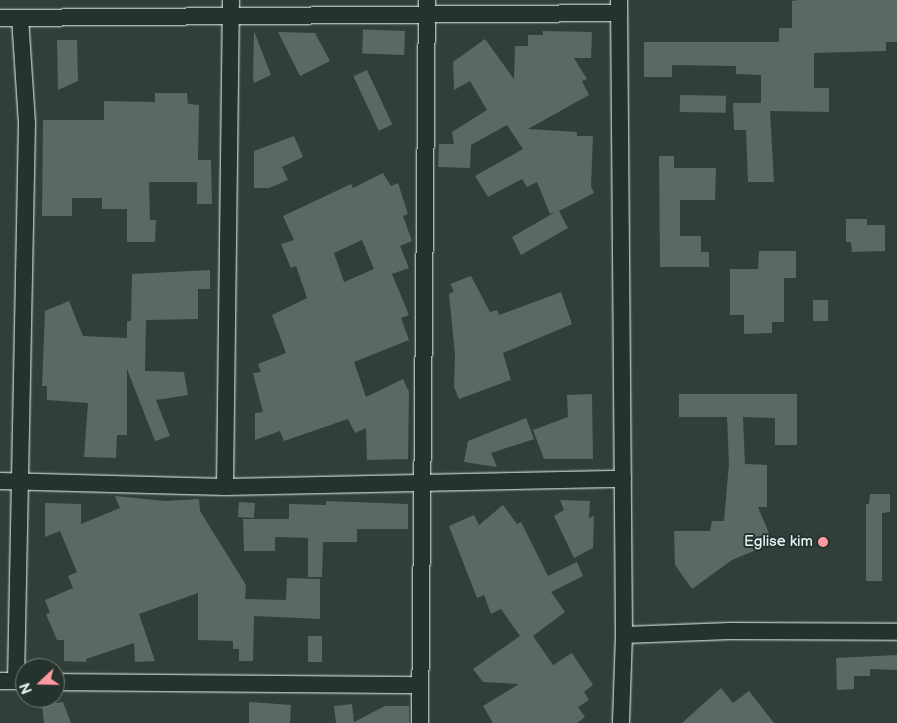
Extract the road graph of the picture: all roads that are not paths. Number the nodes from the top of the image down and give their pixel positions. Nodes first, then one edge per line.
1 (427, 7) edge
2 (619, 7) edge
3 (231, 8) edge
4 (0, 18) edge
5 (20, 18) junction
6 (623, 479) junction
7 (0, 481) edge
8 (19, 481) junction
9 (424, 484) junction
10 (225, 487) junction
11 (897, 632) edge
12 (624, 635) junction
13 (14, 681) edge
14 (65, 682) edge
15 (420, 685) junction
16 (420, 723) edge
17 (621, 723) edge

1 - 2 street
1 - 3 street
1 - 9 street
2 - 6 street
3 - 5 street
3 - 10 street
4 - 5 street
5 - 8 street
6 - 9 street
6 - 12 street
7 - 8 street
8 - 10 street
8 - 13 street
9 - 10 street
9 - 15 street
11 - 12 street
12 - 17 street
14 - 15 street
15 - 16 street

